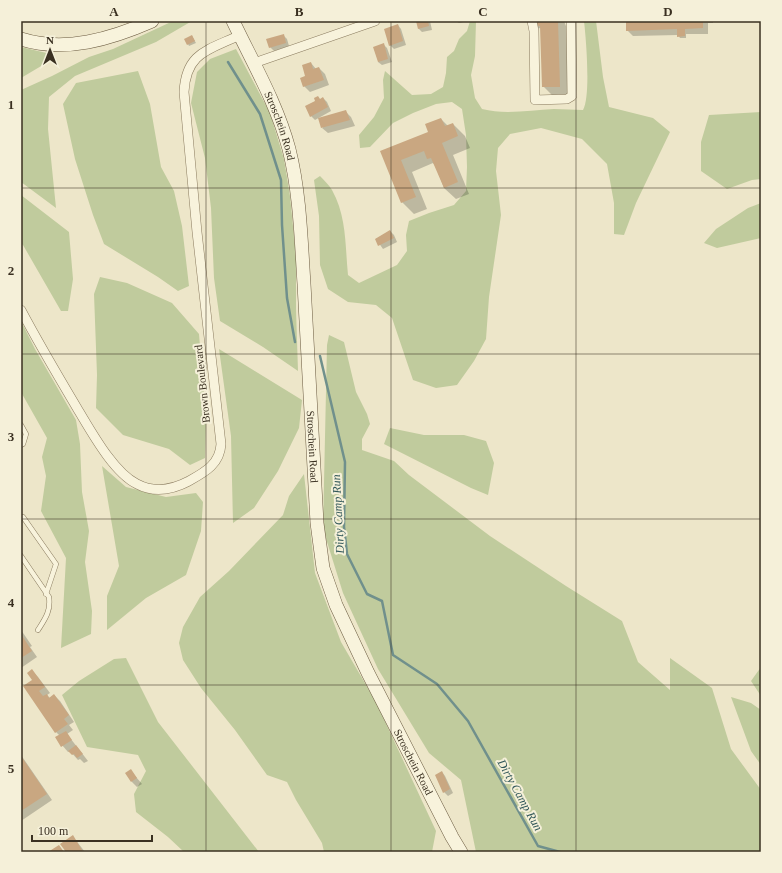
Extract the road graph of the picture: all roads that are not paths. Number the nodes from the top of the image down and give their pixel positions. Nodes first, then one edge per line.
1 (152, 21) edge
2 (234, 21) edge
3 (375, 21) edge
4 (532, 21) edge
5 (571, 21) edge
6 (240, 35) junction
7 (21, 39) edge
8 (254, 63) junction
9 (21, 310) edge
10 (21, 426) edge
11 (21, 445) edge
12 (21, 518) edge
13 (21, 556) edge
14 (46, 594) junction
15 (38, 630) dead end
16 (461, 852) edge

1 - 7 street
2 - 6 street, Stroschein Road
3 - 8 street
4 - 5 street
6 - 8 street, Stroschein Road
6 - 9 street, Brown Boulevard
8 - 16 street, Stroschein Road
10 - 11 lane
12 - 14 lane
13 - 14 lane
14 - 15 lane

